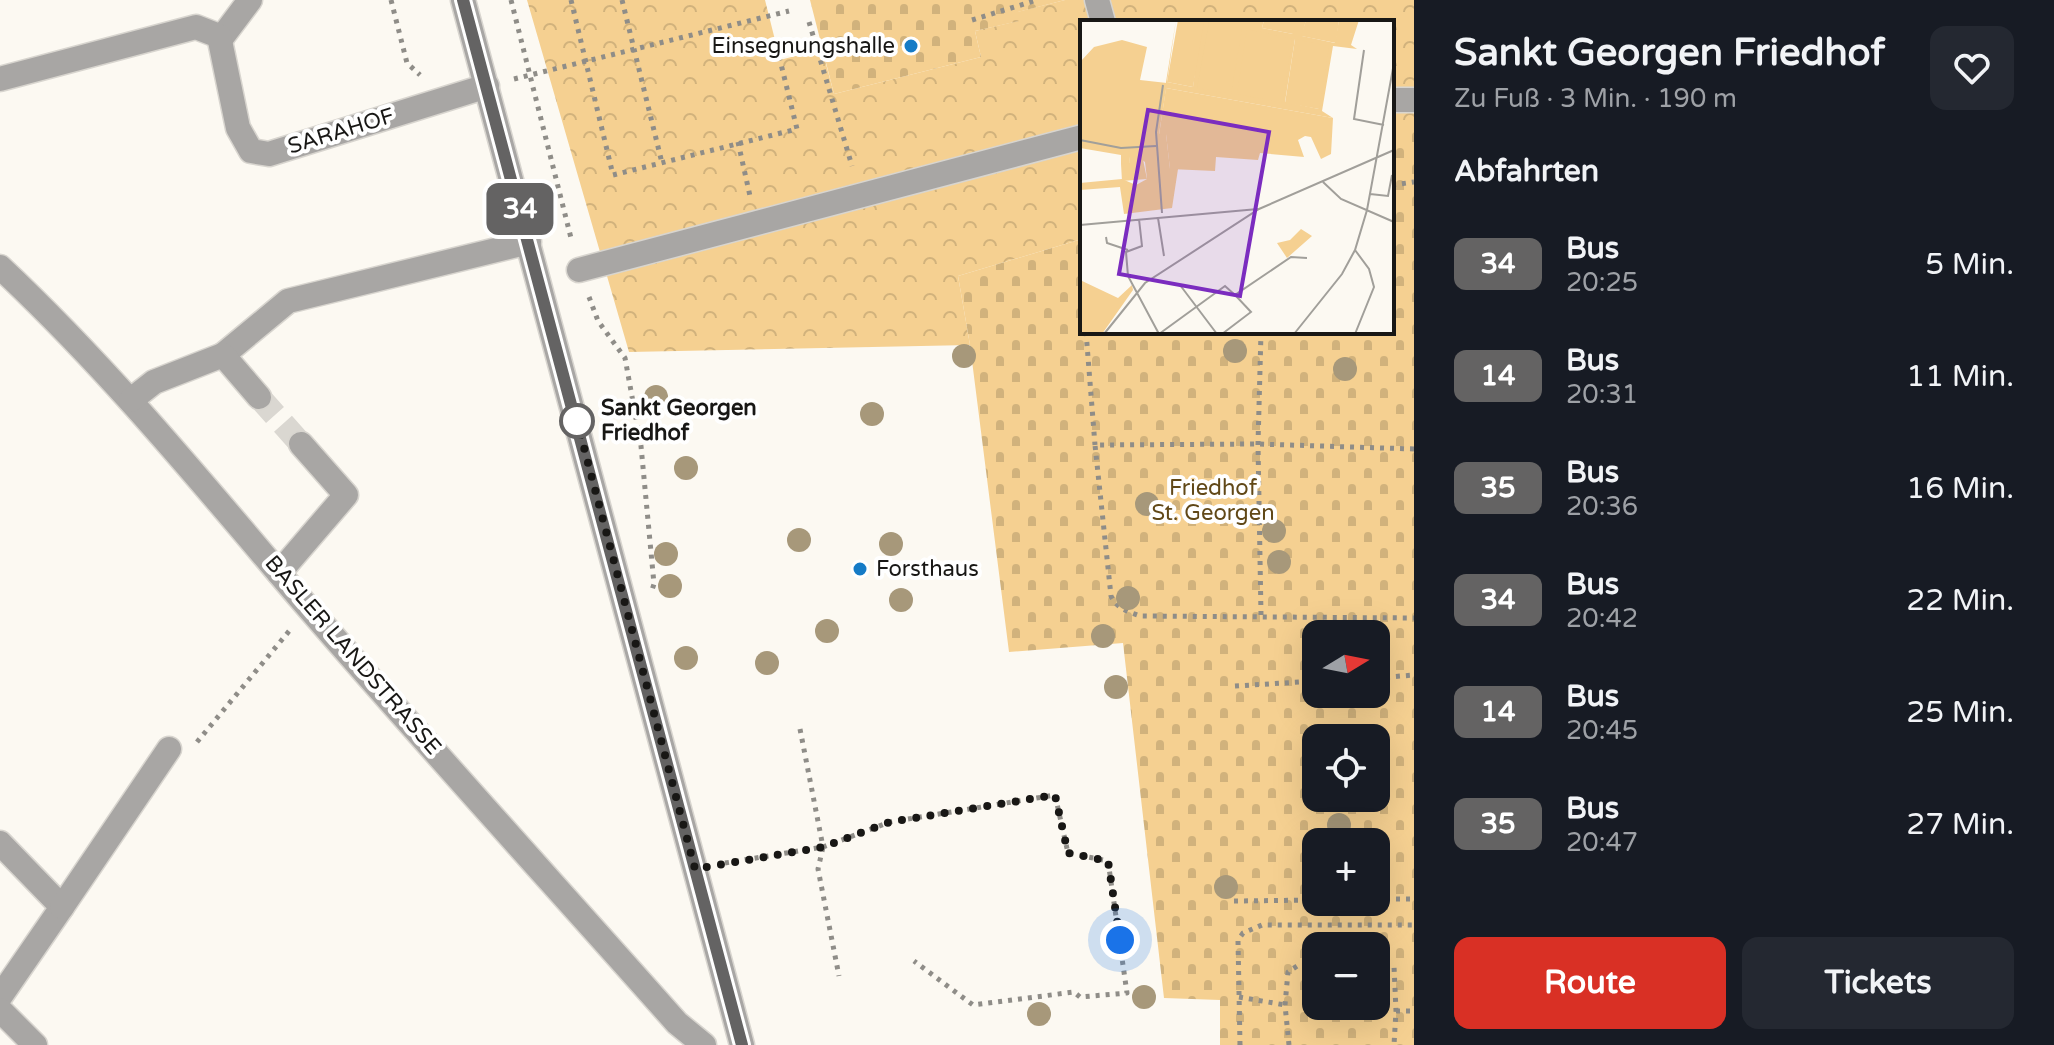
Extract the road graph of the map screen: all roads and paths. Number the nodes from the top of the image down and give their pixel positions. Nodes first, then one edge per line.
1 (250, 0) edge
2 (391, 0) edge
3 (463, 0) edge
4 (511, 0) edge
5 (571, 0) edge
6 (622, 0) edge
7 (1037, 0) edge
8 (1097, 0) edge
9 (789, 11) dead end
10 (972, 20) dead end
11 (1102, 20) edge
12 (809, 22) dead end
13 (220, 40) junction
14 (634, 50) junction
15 (780, 60) dead end
16 (586, 61) junction
17 (532, 75) junction
18 (0, 79) edge
19 (487, 86) junction
20 (447, 99) junction
21 (1080, 138) edge
22 (738, 142) junction
23 (662, 163) junction
24 (1414, 182) edge
25 (1394, 185) edge
26 (862, 197) junction
27 (755, 223) junction
28 (529, 242) junction
29 (0, 267) edge
30 (579, 270) junction
31 (1086, 334) edge
32 (1261, 334) edge
33 (223, 355) junction
34 (259, 397) tunnel mouth
35 (131, 400) junction
36 (301, 444) tunnel mouth
37 (1258, 444) junction
38 (1095, 445) junction
39 (1414, 449) edge
40 (279, 573) junction
41 (309, 608) junction
42 (1261, 615) junction
43 (1414, 618) edge
44 (635, 636) junction
45 (1414, 675) edge
46 (1390, 677) edge
47 (1302, 682) edge
48 (1235, 686) dead end
49 (800, 729) dead end
50 (169, 749) joint
51 (0, 843) edge
52 (823, 847) junction
53 (695, 869) junction
54 (1390, 899) edge
55 (1414, 899) edge
56 (1302, 900) edge
57 (1234, 901) dead end
58 (62, 907) junction
59 (1414, 925) edge
60 (914, 961) dead end
61 (1302, 966) edge
62 (1390, 966) edge
63 (839, 976) dead end
64 (0, 997) edge
65 (1238, 997) junction
66 (1285, 1005) junction
67 (0, 1010) edge
68 (1396, 1011) junction
69 (1414, 1011) edge
70 (35, 1045) edge
71 (704, 1045) edge
72 (742, 1045) edge
73 (1240, 1045) edge
74 (1289, 1045) edge
75 (1394, 1045) edge

1 - 13 street
2 - 20 path
3 - 19 street
4 - 17 path
5 - 16 path
6 - 14 path
7 - 10 path
8 - 11 street
9 - 14 path
12 - 26 path
13 - 18 street
13 - 20 street, SARAHOF
14 - 16 path
14 - 23 path
15 - 22 path
16 - 17 path
16 - 23 path
17 - 19 path
17 - 30 path
19 - 20 street, SARAHOF
19 - 28 street
21 - 26 street
22 - 23 path
22 - 27 path
24 - 25 path
26 - 27 street
27 - 30 street
28 - 33 street
28 - 44 street
29 - 35 street, BASLER LANDSTRASSE
30 - 44 path
31 - 38 path
32 - 37 path
33 - 34 street
33 - 35 street
35 - 40 street, BASLER LANDSTRASSE
36 - 40 street
37 - 38 path
37 - 39 path
37 - 42 path
38 - 42 path
40 - 41 street, BASLER LANDSTRASSE
41 - 50 path
41 - 71 street, BASLER LANDSTRASSE
42 - 43 path
44 - 53 street
45 - 46 path
47 - 48 path
49 - 52 path
50 - 58 street
51 - 58 street
52 - 53 path
52 - 60 path
52 - 63 path
53 - 72 street
54 - 55 path
56 - 57 path
58 - 64 street
59 - 65 path
61 - 66 path
62 - 68 path
65 - 66 path
65 - 73 path
66 - 74 path
67 - 70 street
68 - 69 path
68 - 75 path

